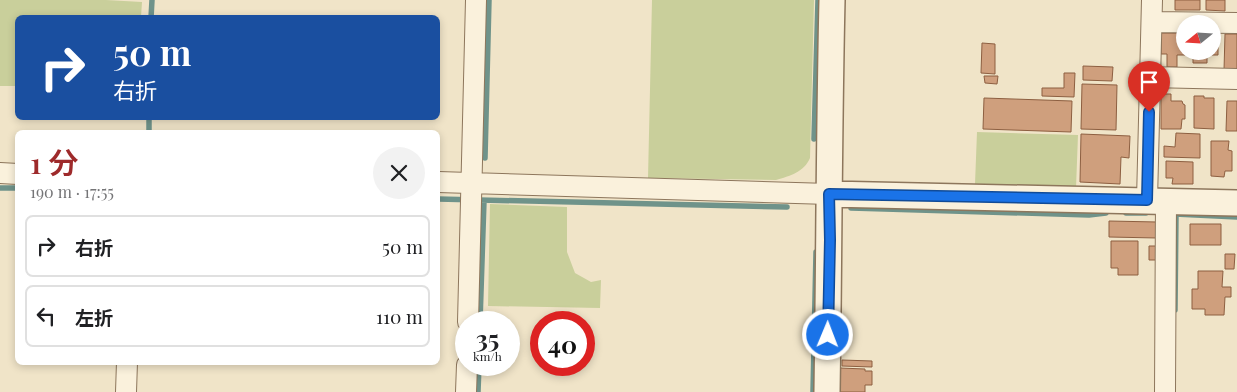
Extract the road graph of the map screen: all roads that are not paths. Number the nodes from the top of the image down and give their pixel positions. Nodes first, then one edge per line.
1 (476, 0) edge
2 (832, 0) edge
3 (1152, 0) edge
4 (1152, 22) junction
5 (1237, 23) edge
6 (1150, 77) junction
7 (1237, 80) edge
8 (0, 173) edge
9 (15, 174) edge
10 (440, 183) edge
11 (472, 193) junction
12 (829, 194) junction
13 (1156, 200) junction
14 (1237, 203) edge
15 (468, 311) edge
16 (127, 365) edge
17 (467, 376) edge
18 (126, 392) edge
19 (466, 392) edge
20 (827, 392) edge
21 (1165, 392) edge

1 - 11 street
2 - 12 street
3 - 4 street
4 - 5 street
4 - 6 street
6 - 7 street
6 - 13 street
8 - 9 street
10 - 11 street
11 - 12 street
11 - 15 street
12 - 13 street
12 - 20 street
13 - 14 street
13 - 21 street
16 - 18 street
17 - 19 street

